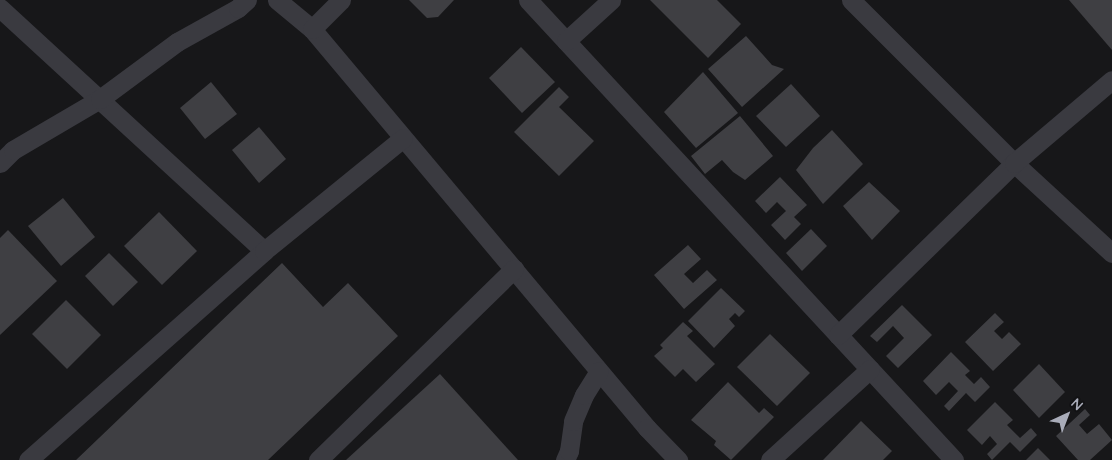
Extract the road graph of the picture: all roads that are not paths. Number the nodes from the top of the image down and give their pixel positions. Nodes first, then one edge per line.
1 (247, 0) edge
2 (277, 0) edge
3 (341, 0) edge
4 (528, 0) edge
5 (611, 0) edge
6 (851, 0) edge
7 (0, 8) edge
8 (312, 29) junction
9 (566, 41) junction
10 (1112, 80) edge
11 (100, 99) junction
12 (403, 138) junction
13 (0, 163) edge
14 (1014, 163) junction
15 (264, 251) junction
16 (1112, 253) edge
17 (514, 269) junction
18 (838, 335) junction
19 (870, 369) junction
20 (599, 370) junction
21 (28, 460) edge
22 (318, 460) edge
23 (565, 460) edge
24 (678, 460) edge
25 (770, 460) edge
26 (954, 460) edge

1 - 11 street
2 - 8 street
3 - 8 street
4 - 9 street
5 - 9 street
6 - 14 street
7 - 11 street
8 - 12 street
9 - 18 street
10 - 14 street
11 - 13 street
11 - 15 street
12 - 15 street
12 - 17 street
14 - 16 street
14 - 18 street
15 - 21 street
17 - 20 street
17 - 22 street
18 - 19 street
19 - 25 street
19 - 26 street
20 - 23 street
20 - 24 street

